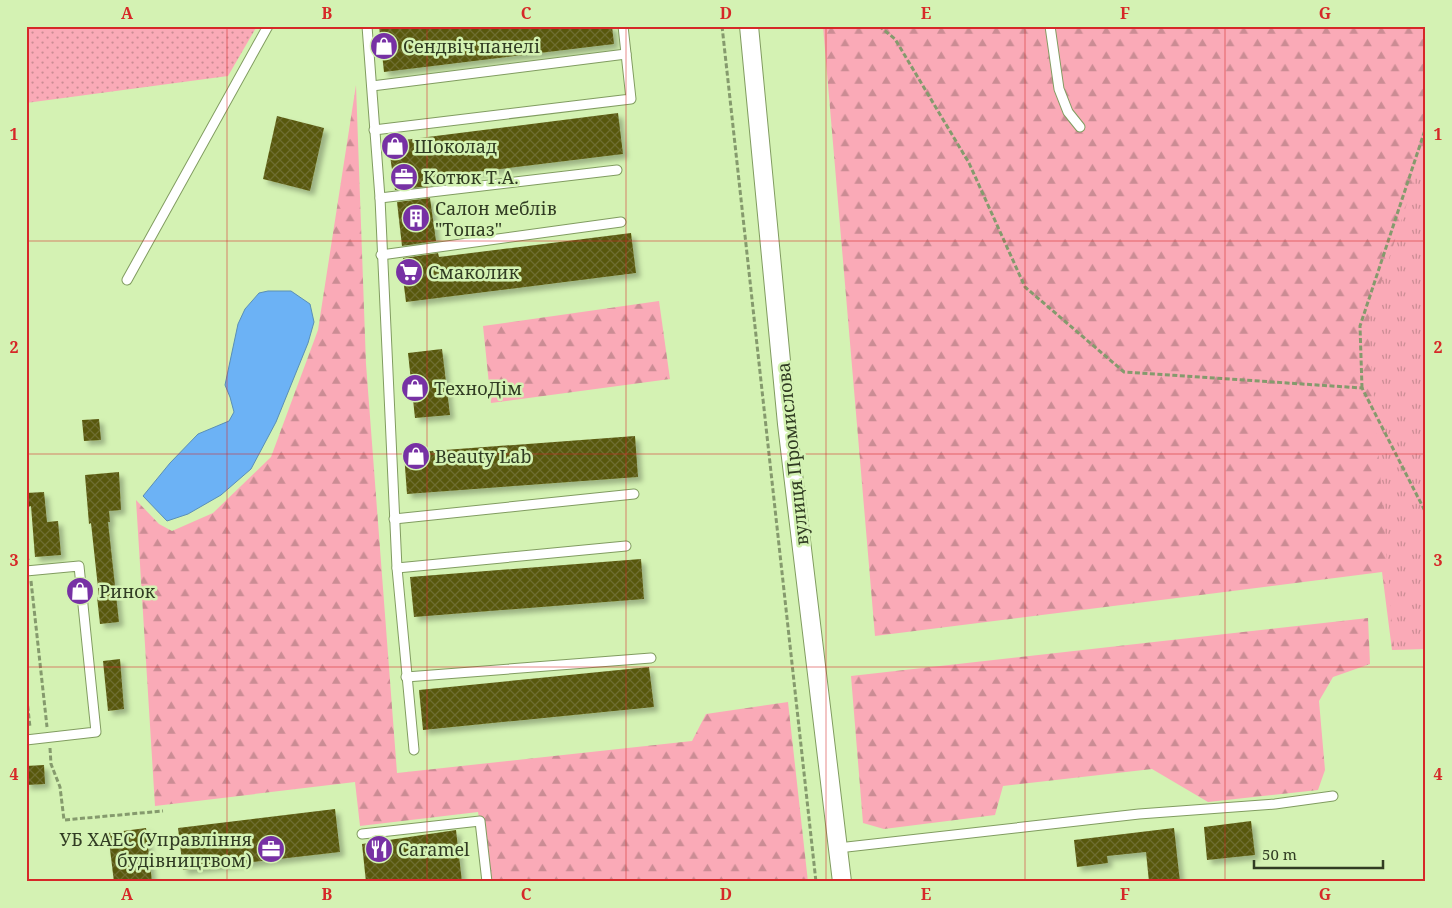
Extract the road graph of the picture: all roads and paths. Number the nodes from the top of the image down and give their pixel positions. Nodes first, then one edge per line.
1 (268, 26) edge
2 (367, 26) edge
3 (623, 26) edge
4 (722, 26) edge
5 (749, 26) edge
6 (880, 26) edge
7 (1050, 26) edge
8 (626, 54) junction
9 (372, 86) junction
10 (1080, 126) dead end
11 (1426, 127) edge
12 (374, 130) junction
13 (617, 170) dead end
14 (380, 198) junction
15 (621, 222) dead end
16 (382, 255) junction
17 (127, 280) dead end
18 (1362, 388) junction
19 (634, 494) dead end
20 (1426, 513) edge
21 (394, 520) junction
22 (26, 544) edge
23 (626, 546) dead end
24 (396, 568) junction
25 (28, 571) edge
26 (651, 658) dead end
27 (406, 677) junction
28 (48, 737) junction
29 (26, 740) edge
30 (414, 750) dead end
31 (1333, 796) dead end
32 (163, 810) dead end
33 (362, 834) dead end
34 (838, 848) junction
35 (487, 882) edge
36 (816, 882) edge
37 (842, 882) edge

1 - 17 lane
2 - 9 lane
3 - 8 lane
4 - 36 path
5 - 34 street, вулиця Промислова
6 - 18 path
7 - 10 lane
8 - 9 lane
8 - 12 lane
9 - 12 lane
11 - 18 path
12 - 14 lane
13 - 14 lane
14 - 16 lane
15 - 16 lane
16 - 21 lane
18 - 20 path
19 - 21 lane
21 - 24 lane
22 - 25 path
23 - 24 lane
24 - 27 lane
25 - 28 path
25 - 28 lane
26 - 27 lane
27 - 30 lane
28 - 29 lane
28 - 32 path
31 - 34 lane
33 - 35 lane
34 - 37 street, вулиця Промислова

